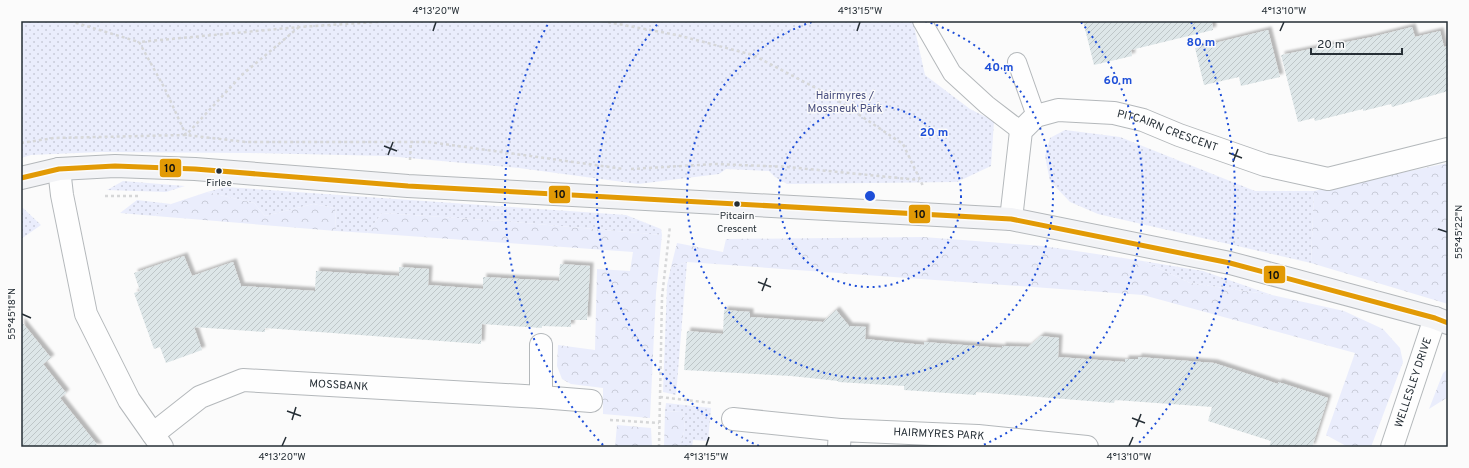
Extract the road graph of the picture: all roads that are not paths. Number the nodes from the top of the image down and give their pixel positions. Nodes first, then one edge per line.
1 (922, 21) edge
2 (1017, 62) dead end
3 (1029, 124) junction
4 (1448, 149) edge
5 (59, 168) junction
6 (21, 178) edge
7 (1011, 218) junction
8 (1442, 321) edge
9 (542, 345) dead end
10 (541, 397) junction
11 (591, 402) road end
12 (733, 419) road end
13 (839, 439) edge
14 (157, 441) edge
15 (1086, 447) edge
16 (1392, 447) edge

1 - 3 lane
2 - 3 lane
3 - 4 street, PITCAIRN CRESCENT
3 - 7 street
5 - 6 street
5 - 7 street
5 - 14 street
7 - 8 street
8 - 16 street, WELLESLEY DRIVE
9 - 10 street
10 - 11 street, MOSSBANK
10 - 14 street, MOSSBANK
12 - 13 street, HAIRMYRES PARK
13 - 15 street, HAIRMYRES PARK

